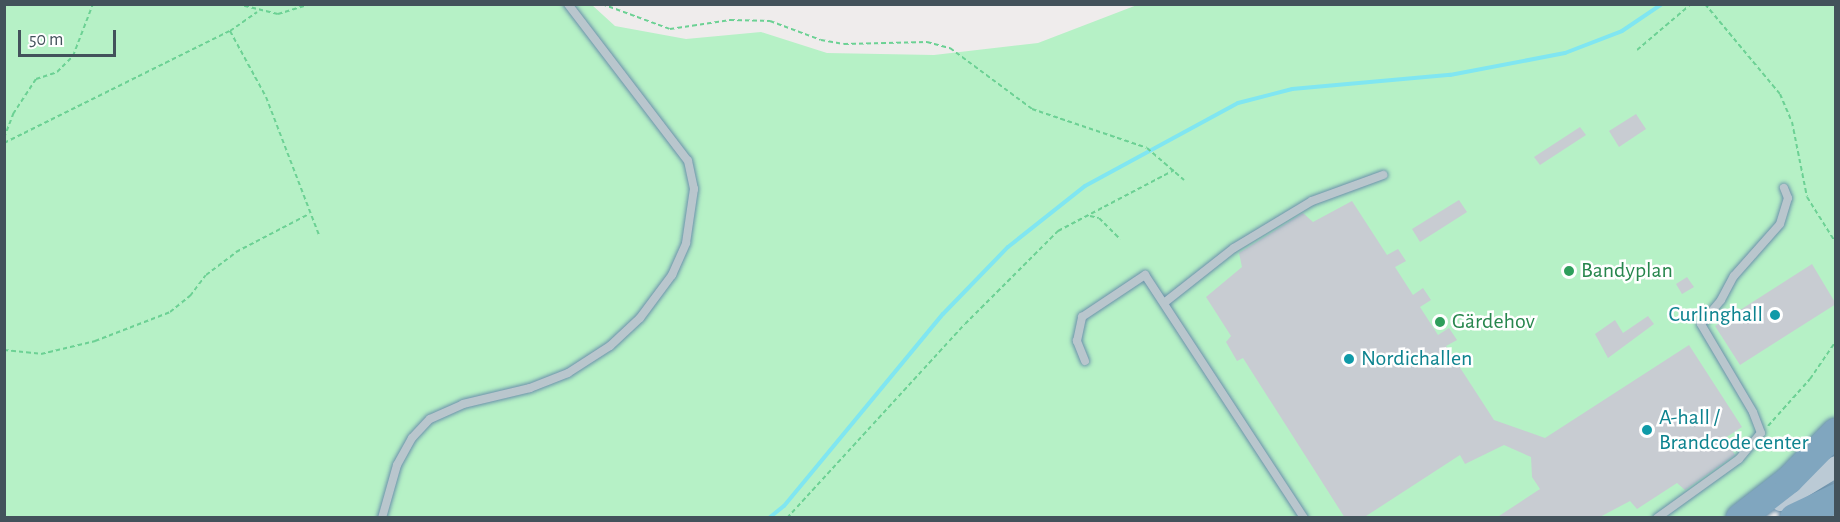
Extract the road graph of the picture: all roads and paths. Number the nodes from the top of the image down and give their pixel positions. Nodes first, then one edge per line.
1 (93, 4) edge
2 (237, 4) edge
3 (311, 4) edge
4 (568, 4) edge
5 (602, 4) edge
6 (1691, 4) edge
7 (1705, 4) edge
8 (257, 12) junction
9 (230, 31) junction
10 (1637, 51) dead end
11 (4, 138) edge
12 (4, 143) edge
13 (1174, 170) junction
14 (1383, 175) dead end
15 (1184, 180) dead end
16 (1784, 188) dead end
17 (309, 214) junction
18 (1082, 216) junction
19 (319, 235) dead end
20 (1120, 239) dead end
21 (1836, 243) edge
22 (1164, 303) junction
23 (1836, 341) edge
24 (4, 350) edge
25 (1085, 361) dead end
26 (1836, 432) edge
27 (1761, 434) junction
28 (1836, 466) edge
29 (1836, 488) edge
30 (1836, 498) edge
31 (382, 518) edge
32 (787, 518) edge
33 (1304, 518) edge
34 (1657, 518) edge
35 (1740, 518) edge
36 (1753, 518) edge
37 (1793, 518) edge

1 - 11 path
2 - 8 path
3 - 8 path
4 - 31 lane
5 - 13 path
6 - 10 path
7 - 21 path
8 - 9 path
9 - 12 path
9 - 17 path
13 - 15 path
13 - 18 path
14 - 22 lane
16 - 27 lane
17 - 19 path
17 - 24 path
18 - 20 path
18 - 32 path
22 - 25 lane
22 - 33 lane
23 - 27 path
26 - 35 highway
27 - 34 lane
28 - 36 main road
29 - 37 main road
30 - 37 highway

